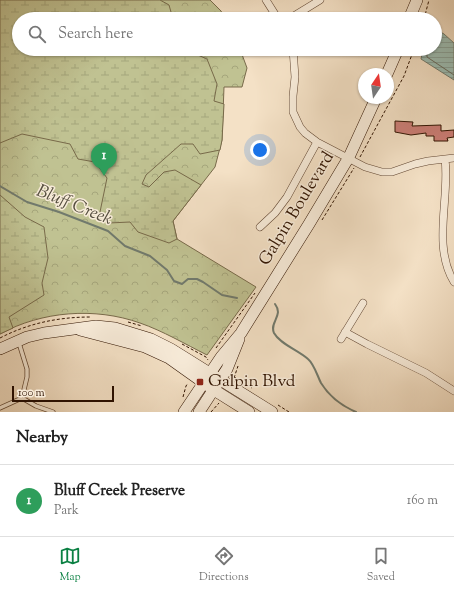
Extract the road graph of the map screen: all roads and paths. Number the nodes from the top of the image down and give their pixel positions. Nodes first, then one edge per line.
1 (266, 0) edge
2 (320, 0) edge
3 (417, 0) edge
4 (429, 0) edge
5 (274, 12) edge
6 (300, 12) edge
7 (412, 12) edge
8 (426, 12) edge
9 (294, 56) edge
10 (395, 56) edge
11 (390, 68) edge
12 (373, 104) edge
13 (317, 142) junction
14 (349, 157) junction
15 (454, 158) edge
16 (445, 159) junction
17 (260, 227) dead end
18 (454, 282) edge
19 (268, 290) junction
20 (363, 303) dead end
21 (74, 329) junction
22 (346, 332) junction
23 (241, 333) junction
24 (341, 339) dead end
25 (18, 340) junction
26 (217, 347) dead end
27 (0, 349) edge
28 (210, 373) junction
29 (221, 380) junction
30 (203, 383) junction
31 (214, 390) junction
32 (454, 390) edge
33 (22, 398) junction
34 (0, 408) edge
35 (53, 412) edge
36 (184, 412) edge
37 (199, 412) edge
38 (249, 412) edge
39 (272, 412) edge

1 - 5 street
2 - 6 street
3 - 7 street
4 - 8 path
9 - 13 street
10 - 11 street
12 - 14 street, Galpin Boulevard
13 - 14 street
13 - 17 street
14 - 16 street
14 - 19 street, Galpin Boulevard
15 - 16 street
16 - 18 street
19 - 23 street, Galpin Boulevard
19 - 26 path
20 - 22 street
21 - 25 street
21 - 28 street
21 - 30 street
22 - 24 street
22 - 32 street
23 - 28 street, Galpin Boulevard
23 - 29 street, Galpin Boulevard
25 - 27 street
25 - 33 lane
28 - 29 street
28 - 30 street, Galpin Boulevard
29 - 31 street, Galpin Boulevard
29 - 39 street
30 - 31 street
30 - 36 street, Galpin Boulevard
31 - 37 street, Galpin Boulevard
31 - 38 street
33 - 34 lane
33 - 35 lane

